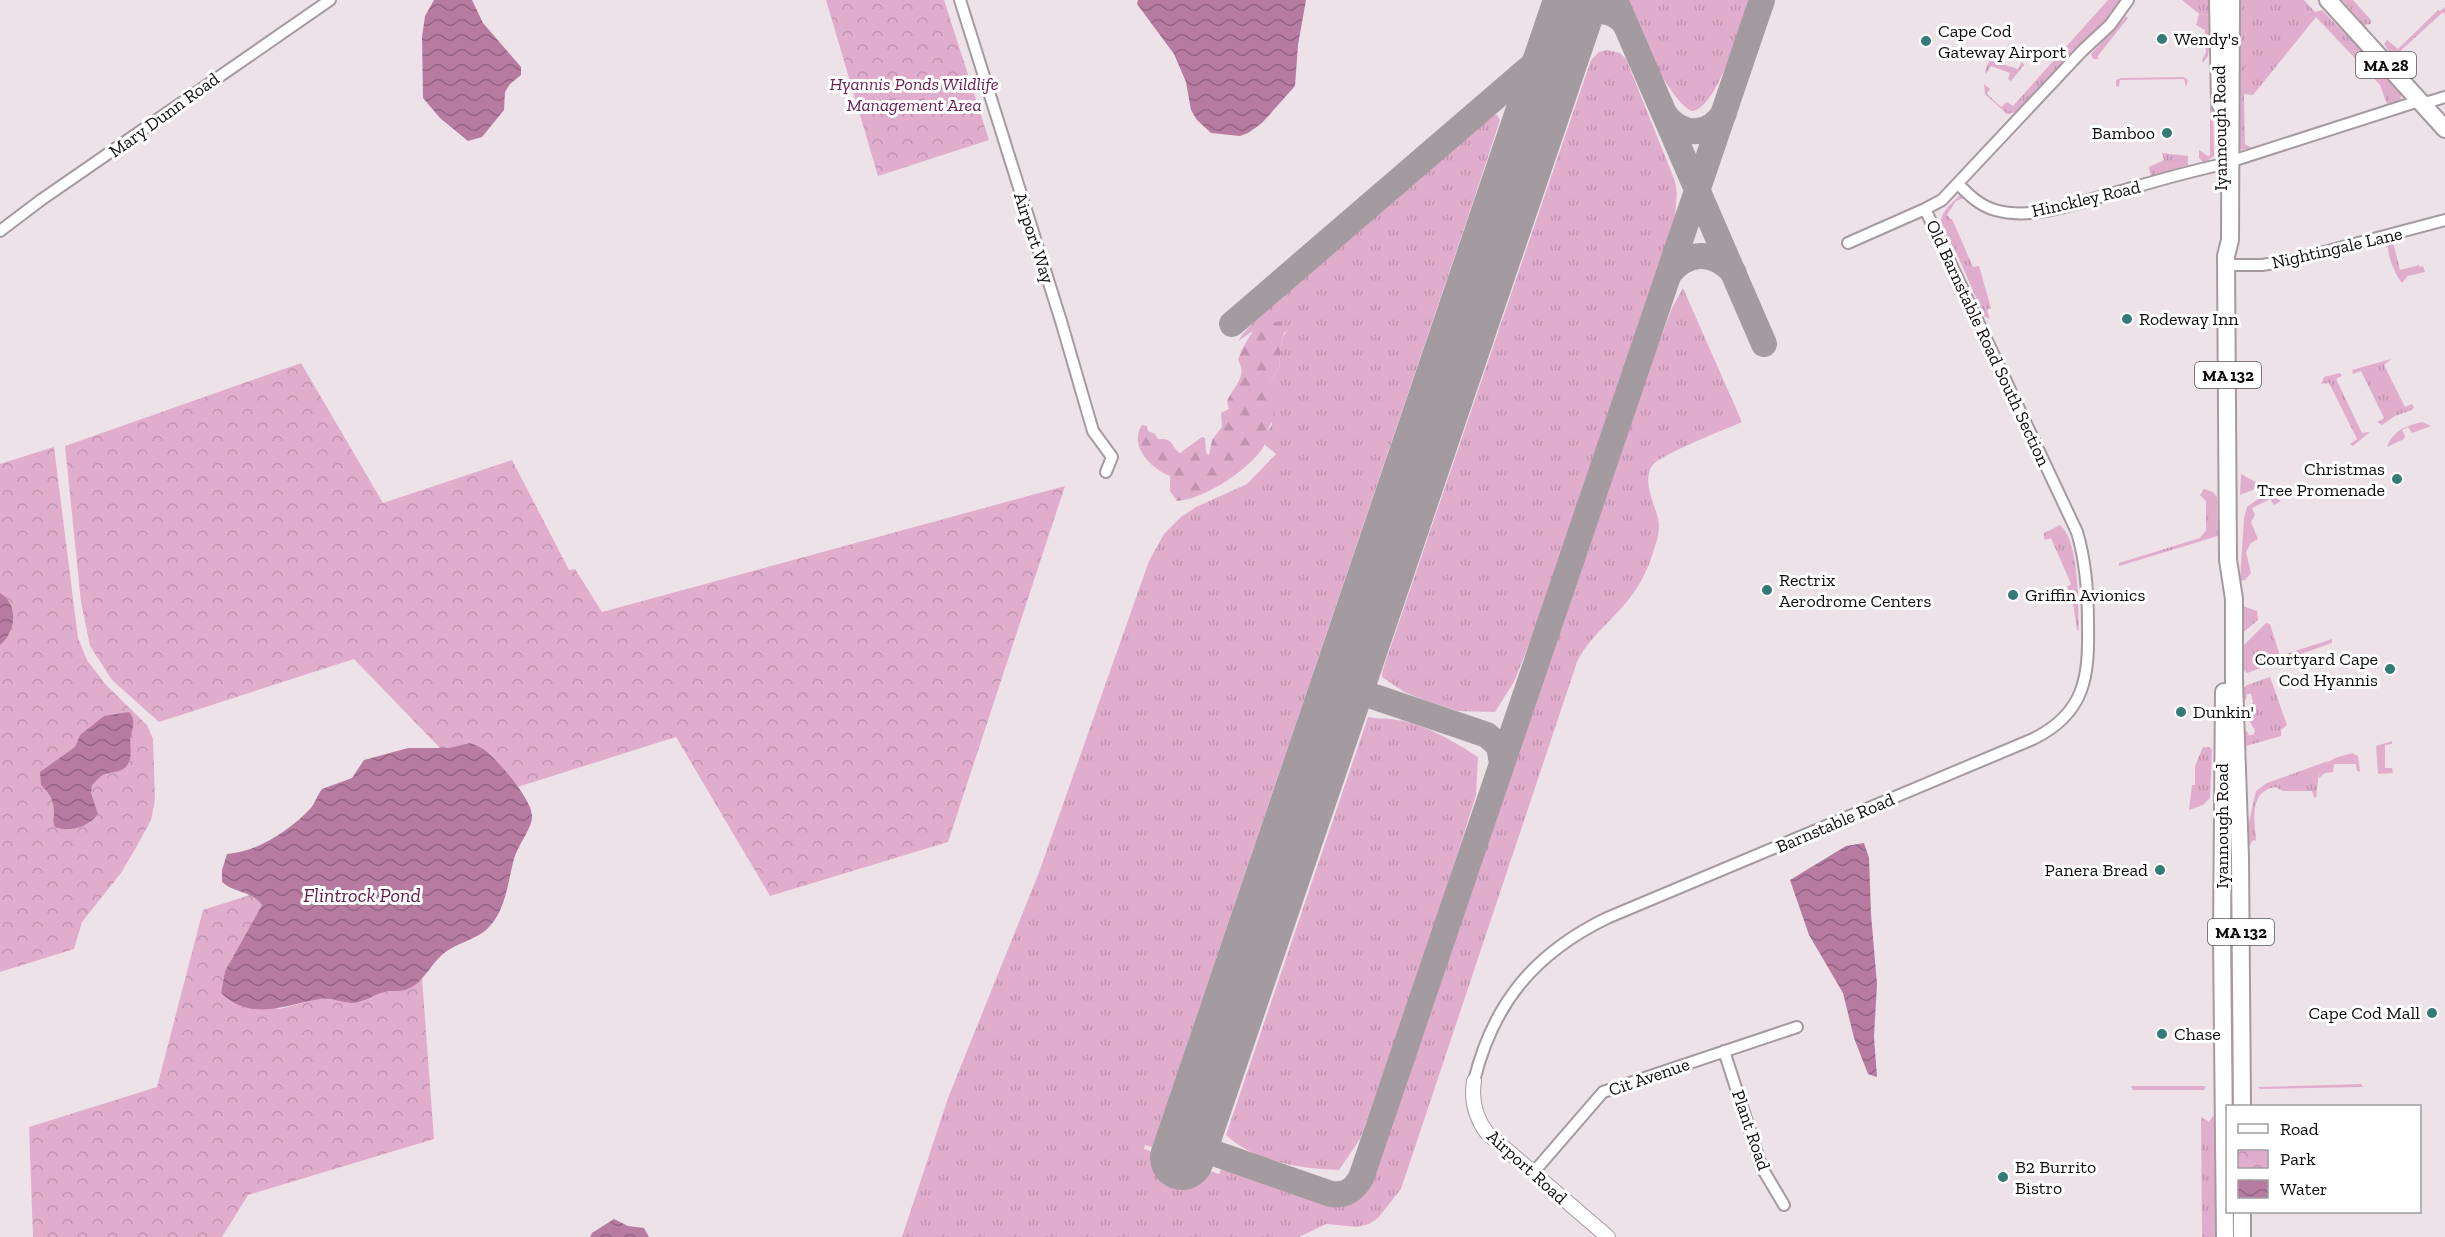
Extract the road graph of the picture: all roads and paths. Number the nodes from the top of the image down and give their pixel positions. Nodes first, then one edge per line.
1 (330, 0) edge
2 (960, 0) edge
3 (2128, 0) edge
4 (2218, 0) edge
5 (2231, 0) edge
6 (2328, 0) edge
7 (2445, 98) edge
8 (2421, 103) junction
9 (2445, 129) edge
10 (2225, 164) junction
11 (1958, 184) junction
12 (1925, 209) junction
13 (2445, 220) edge
14 (0, 231) edge
15 (1848, 243) dead end
16 (2227, 260) junction
17 (1106, 472) dead end
18 (2070, 513) joint
19 (2228, 560) junction
20 (1797, 1027) dead end
21 (1724, 1051) junction
22 (1474, 1081) joint
23 (2242, 1105) edge
24 (1533, 1173) junction
25 (1784, 1205) dead end
26 (2242, 1213) edge
27 (1608, 1237) edge
28 (2225, 1237) edge
29 (2242, 1237) edge

1 - 14 street, Mary Dunn Road
2 - 17 street, Airport Way
3 - 11 street, Old Barnstable Road South Section
4 - 10 main road, Iyannough Road / MA 132
5 - 10 main road, Iyannough Road / MA 132
6 - 8 main road, MA 28
7 - 8 street, Hinckley Road
8 - 9 main road, MA 28
8 - 10 street, Hinckley Road
10 - 11 street, Hinckley Road
10 - 16 main road, Iyannough Road / MA 132
11 - 12 street, Old Barnstable Road South Section
12 - 15 street
12 - 18 street, Old Barnstable Road South Section
13 - 16 street, Nightingale Lane
16 - 19 main road, Iyannough Road / MA 132
18 - 22 street, Barnstable Road
19 - 23 main road, Iyannough Road / MA 132
19 - 28 main road, Iyannough Road / MA 132
20 - 21 street, Cit Avenue
21 - 24 street, Cit Avenue
21 - 25 street, Plant Road
22 - 24 street, Airport Road
24 - 27 street, Airport Road
26 - 29 main road

